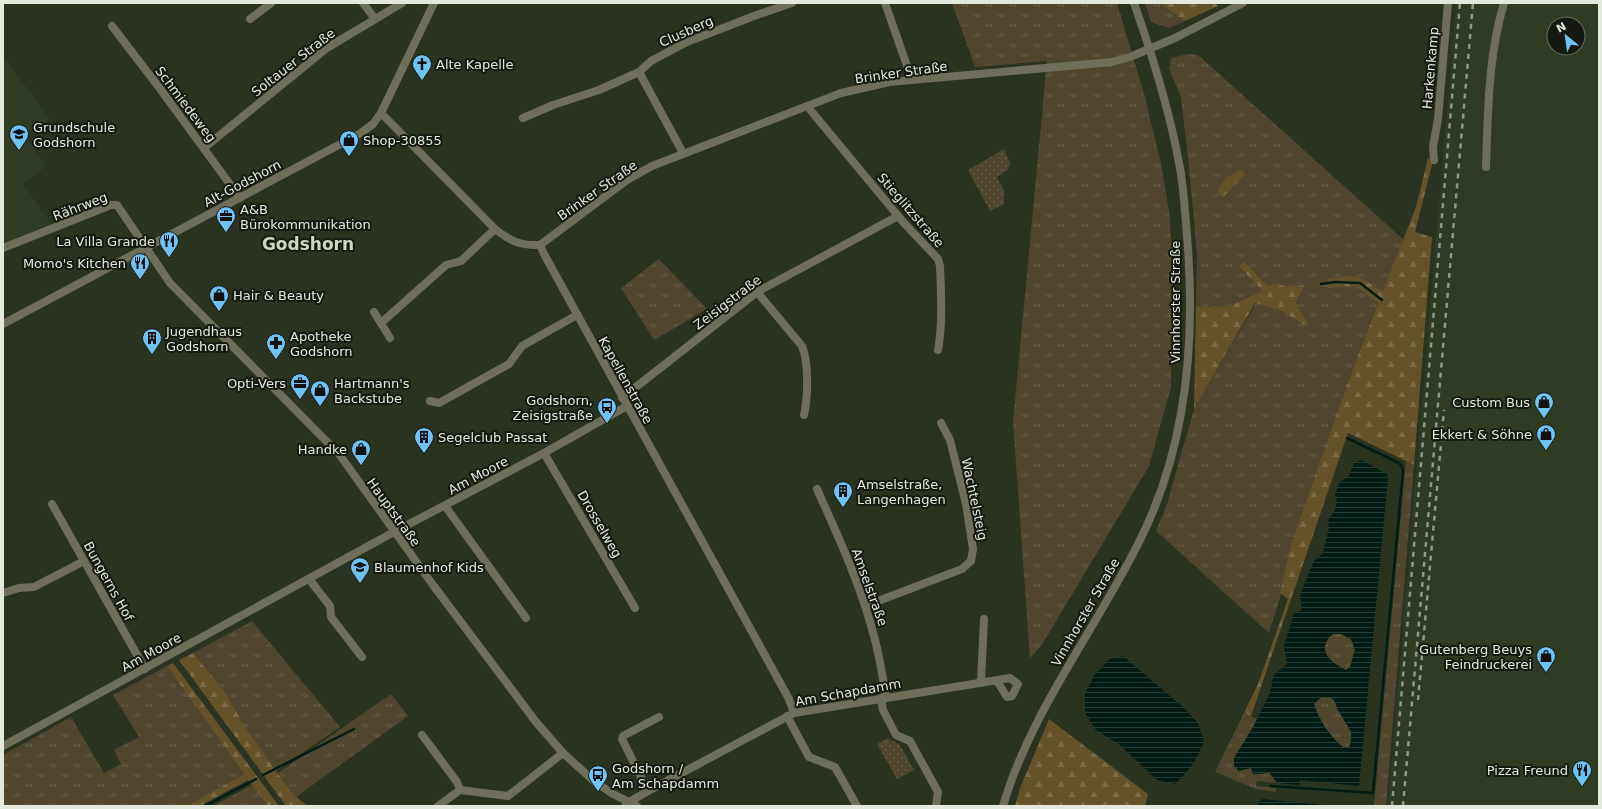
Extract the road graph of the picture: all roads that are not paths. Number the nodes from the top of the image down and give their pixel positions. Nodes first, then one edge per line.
1 (271, 3) edge
2 (363, 3) edge
3 (402, 3) edge
4 (434, 3) edge
5 (792, 3) edge
6 (885, 3) edge
7 (1134, 3) edge
8 (1243, 3) edge
9 (1448, 3) edge
10 (1504, 3) edge
11 (250, 19) dead end
12 (374, 19) junction
13 (112, 26) dead end
14 (1150, 50) junction
15 (639, 72) junction
16 (912, 80) junction
17 (807, 106) junction
18 (381, 113) junction
19 (523, 118) dead end
20 (204, 148) junction
21 (683, 153) junction
22 (1434, 160) dead end
23 (1486, 167) dead end
24 (240, 198) junction
25 (898, 216) junction
26 (495, 230) junction
27 (540, 245) junction
28 (3, 248) edge
29 (147, 248) junction
30 (756, 292) junction
31 (374, 312) dead end
32 (577, 315) junction
33 (381, 323) junction
34 (3, 324) edge
35 (390, 338) dead end
36 (938, 350) dead end
37 (622, 398) junction
38 (430, 401) dead end
39 (627, 406) junction
40 (804, 415) dead end
41 (942, 423) dead end
42 (544, 453) junction
43 (817, 489) dead end
44 (52, 504) dead end
45 (445, 506) junction
46 (394, 532) junction
47 (84, 561) junction
48 (309, 579) junction
49 (3, 593) edge
50 (865, 606) junction
51 (635, 608) dead end
52 (526, 618) dead end
53 (984, 619) dead end
54 (362, 657) dead end
55 (145, 669) junction
56 (997, 681) dead end
57 (981, 683) junction
58 (883, 698) junction
59 (790, 714) junction
60 (659, 716) dead end
61 (422, 735) dead end
62 (3, 746) edge
63 (563, 753) junction
64 (460, 790) junction
65 (648, 791) junction
66 (630, 805) edge
67 (438, 806) edge
68 (857, 806) edge
69 (936, 806) edge
70 (1003, 806) edge

1 - 11 street
2 - 12 street
3 - 12 street, Soltauer Straße
4 - 18 street, Alt-Godshorn
5 - 15 street, Clusberg
6 - 16 street
7 - 14 street, Vinnhorster Straße
8 - 14 street, Brinker Straße
9 - 22 street, Harkenkamp
10 - 23 street
12 - 20 street, Soltauer Straße
13 - 20 street, Schmiedeweg
14 - 16 street, Brinker Straße
14 - 70 street, Vinnhorster Straße
15 - 19 street, Clusberg
15 - 21 street
16 - 17 street, Brinker Straße
17 - 21 street, Brinker Straße
17 - 25 street, Stieglitzstraße
18 - 24 street, Alt-Godshorn
18 - 26 street
20 - 24 street, Schmiedeweg
21 - 27 street, Brinker Straße
24 - 29 street, Alt-Godshorn
25 - 30 street, Zeisigstraße
25 - 36 street, Stieglitzstraße
26 - 27 street
26 - 33 street
27 - 32 street, Kapellenstraße
28 - 29 street, Rährweg
29 - 34 street, Alt-Godshorn
29 - 46 street, Hauptstraße
30 - 37 street, Zeisigstraße
30 - 40 street
31 - 33 street
32 - 37 street, Kapellenstraße
32 - 38 street
33 - 35 street
37 - 39 street, Kapellenstraße
39 - 42 street, Am Moore
39 - 59 street, Kapellenstraße
41 - 50 street, Wachtelsteig
42 - 45 street, Am Moore
42 - 51 street, Drosselweg
43 - 50 street, Amselstraße
44 - 47 street, Bungerns Hof
45 - 46 street, Am Moore
45 - 52 street, Am Moore
46 - 48 street, Am Moore
46 - 63 street, Hauptstraße
47 - 49 street
47 - 55 street, Bungerns Hof
48 - 54 street
48 - 55 street, Am Moore
50 - 58 street, Amselstraße
53 - 57 street
55 - 62 street, Am Moore
56 - 57 street, Am Schapdamm
57 - 58 street, Am Schapdamm
58 - 59 street, Am Schapdamm
58 - 69 street, Amselstraße
59 - 65 street, Am Schapdamm
59 - 68 street, Kapellenstraße
60 - 65 street
61 - 64 street
63 - 64 street
63 - 66 street, Hauptstraße
64 - 67 street
65 - 66 street, Am Schapdamm

